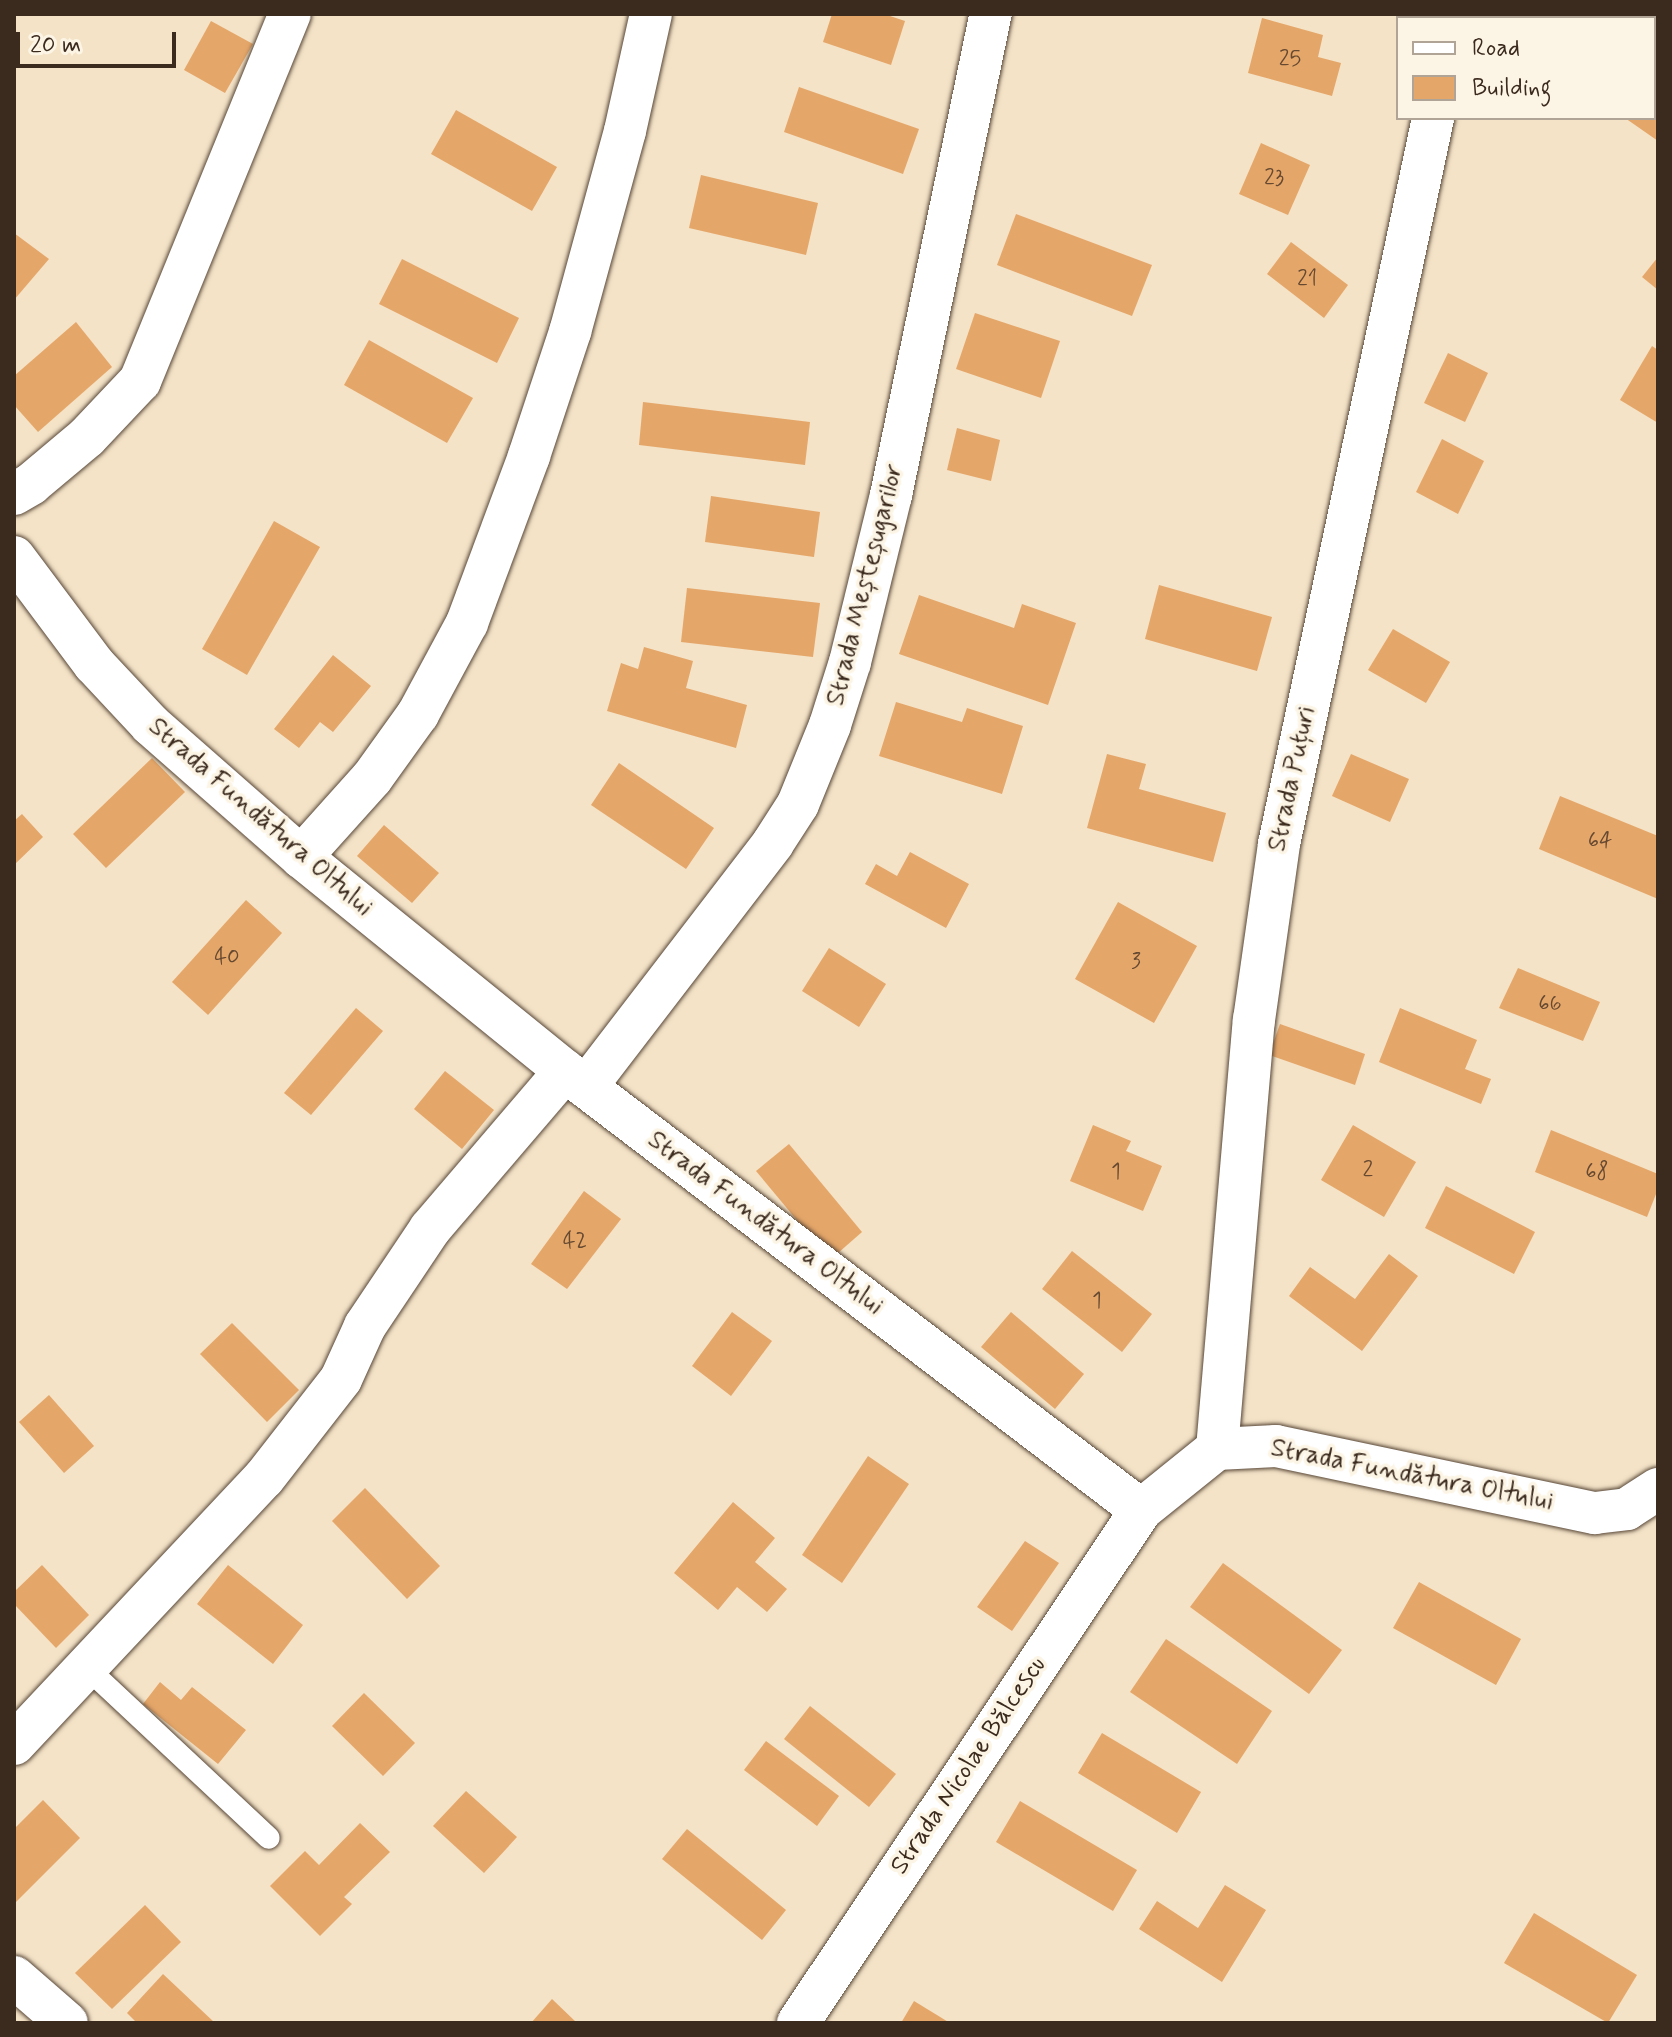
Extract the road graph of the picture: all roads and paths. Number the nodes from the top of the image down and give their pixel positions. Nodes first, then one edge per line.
1 (290, 14) edge
2 (651, 14) edge
3 (991, 14) edge
4 (1433, 120) edge
5 (14, 494) edge
6 (14, 557) edge
7 (301, 857) junction
8 (575, 1079) junction
9 (1217, 1449) junction
10 (1651, 1494) edge
11 (1141, 1510) junction
12 (86, 1667) junction
13 (14, 1744) edge
14 (269, 1838) dead end
15 (14, 1977) edge
16 (67, 2023) edge
17 (798, 2023) edge

1 - 5 street
2 - 7 street
3 - 8 street, Strada Meșteșugarilor
4 - 9 street, Strada Puțuri
6 - 7 street, Strada Fundătura Oltului
7 - 8 street, Strada Fundătura Oltului
8 - 11 street, Strada Fundătura Oltului
8 - 12 street, Strada Meșteșugarilor
9 - 10 street, Strada Fundătura Oltului
9 - 11 street
11 - 17 street, Strada Nicolae Bălcescu
12 - 13 street, Strada Meșteșugarilor
12 - 14 lane
15 - 16 street

